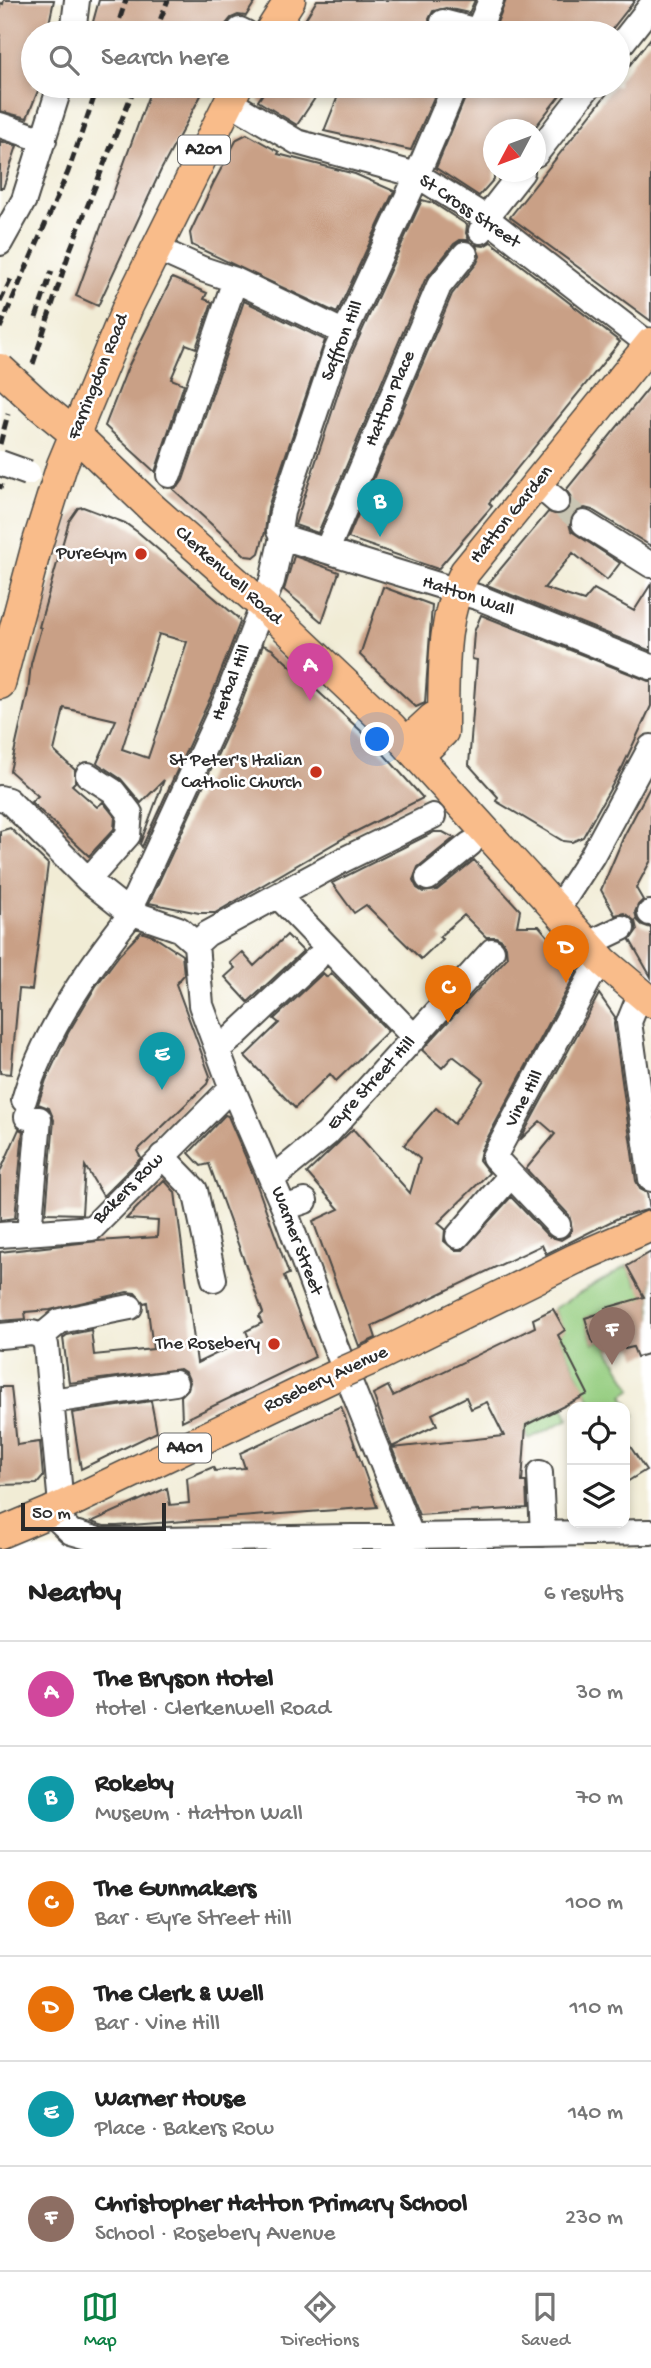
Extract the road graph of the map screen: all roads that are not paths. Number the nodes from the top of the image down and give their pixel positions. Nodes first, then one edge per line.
1 (77, 0) edge
2 (290, 0) edge
3 (491, 0) edge
4 (651, 6) edge
5 (74, 21) edge
6 (264, 21) edge
7 (482, 21) edge
8 (630, 33) edge
9 (56, 98) edge
10 (231, 98) edge
11 (238, 98) edge
12 (450, 98) edge
13 (580, 98) edge
14 (0, 125) edge
15 (44, 140) junction
16 (546, 141) edge
17 (417, 176) junction
18 (515, 182) edge
19 (482, 226) junction
20 (0, 243) edge
21 (155, 248) junction
22 (465, 254) dead end
23 (235, 279) junction
24 (345, 333) junction
25 (651, 344) edge
26 (0, 369) edge
27 (75, 434) junction
28 (0, 463) edge
29 (28, 472) dead end
30 (169, 475) dead end
31 (584, 523) tunnel mouth
32 (282, 537) junction
33 (327, 550) junction
34 (651, 565) edge
35 (456, 590) junction
36 (262, 605) junction
37 (651, 667) edge
38 (0, 684) edge
39 (651, 747) edge
40 (412, 750) junction
41 (88, 775) dead end
42 (0, 798) edge
43 (433, 816) dead end
44 (470, 844) dead end
45 (428, 878) dead end
46 (88, 880) junction
47 (278, 896) junction
48 (553, 907) junction
49 (130, 912) junction
50 (622, 928) dead end
51 (206, 937) junction
52 (492, 951) dead end
53 (597, 955) junction
54 (316, 959) dead end
55 (646, 999) edge
56 (415, 1038) junction
57 (218, 1049) junction
58 (232, 1087) junction
59 (162, 1156) junction
60 (511, 1175) junction
61 (272, 1179) junction
62 (651, 1179) edge
63 (558, 1224) dead end
64 (651, 1226) edge
65 (29, 1233) junction
66 (0, 1235) edge
67 (458, 1236) dead end
68 (214, 1279) dead end
69 (130, 1307) dead end
70 (0, 1336) edge
71 (42, 1336) junction
72 (175, 1383) dead end
73 (51, 1401) junction
74 (540, 1473) dead end
75 (55, 1509) junction
76 (651, 1532) edge
77 (0, 1533) edge
78 (543, 1534) junction
79 (413, 1542) edge

1 - 5 street
2 - 6 main road
3 - 7 street
4 - 8 street
9 - 15 street
10 - 21 main road, Farringdon Road / A201
11 - 17 street, St Cross Street
12 - 17 street, Saffron Hill
13 - 16 street
14 - 15 street
15 - 20 street
17 - 19 street, St Cross Street
17 - 24 street, Saffron Hill
18 - 19 street
19 - 25 street, St Cross Street
21 - 23 street
21 - 27 main road, Farringdon Road / A201
22 - 33 street, Hatton Place
23 - 24 street
23 - 30 street
24 - 32 street, Saffron Hill
25 - 35 main road, Hatton Garden
26 - 27 main road, Clerkenwell Road, bridge
27 - 36 main road, Clerkenwell Road
27 - 38 main road, Farringdon Road / A201
28 - 29 street, bridge
31 - 34 street
32 - 33 street, Hatton Wall
32 - 36 street, Saffron Hill
33 - 35 street, Hatton Wall
35 - 37 street, Hatton Wall
35 - 40 main road, Hatton Garden
36 - 40 main road, Clerkenwell Road
36 - 49 street, Herbal Hill
39 - 48 street
40 - 48 main road, Clerkenwell Road
41 - 46 street
42 - 46 street
43 - 47 street
44 - 45 street
46 - 49 street
47 - 51 street
47 - 56 street
48 - 53 main road, Clerkenwell Road
49 - 51 street
49 - 65 street, Herbal Hill
50 - 53 street
51 - 57 street, Warner Street
52 - 56 street, Eyre Street Hill
53 - 55 main road, Clerkenwell Road
53 - 60 street, Vine Hill
54 - 57 street
55 - 62 street
56 - 61 street, Eyre Street Hill
57 - 58 street, Warner Street
58 - 59 street, Bakers Row
58 - 61 street, Warner Street
59 - 65 street, Bakers Row
59 - 68 street
60 - 63 street, Vine Hill
60 - 67 street
61 - 79 street, Warner Street
64 - 75 main road, Rosebery Avenue / A401, bridge
65 - 66 street, Bakers Row
69 - 71 street
70 - 71 street
71 - 73 street
72 - 73 street
73 - 75 street
74 - 78 street
75 - 77 main road, Rosebery Avenue / A401
75 - 79 street
76 - 78 street
78 - 79 street

